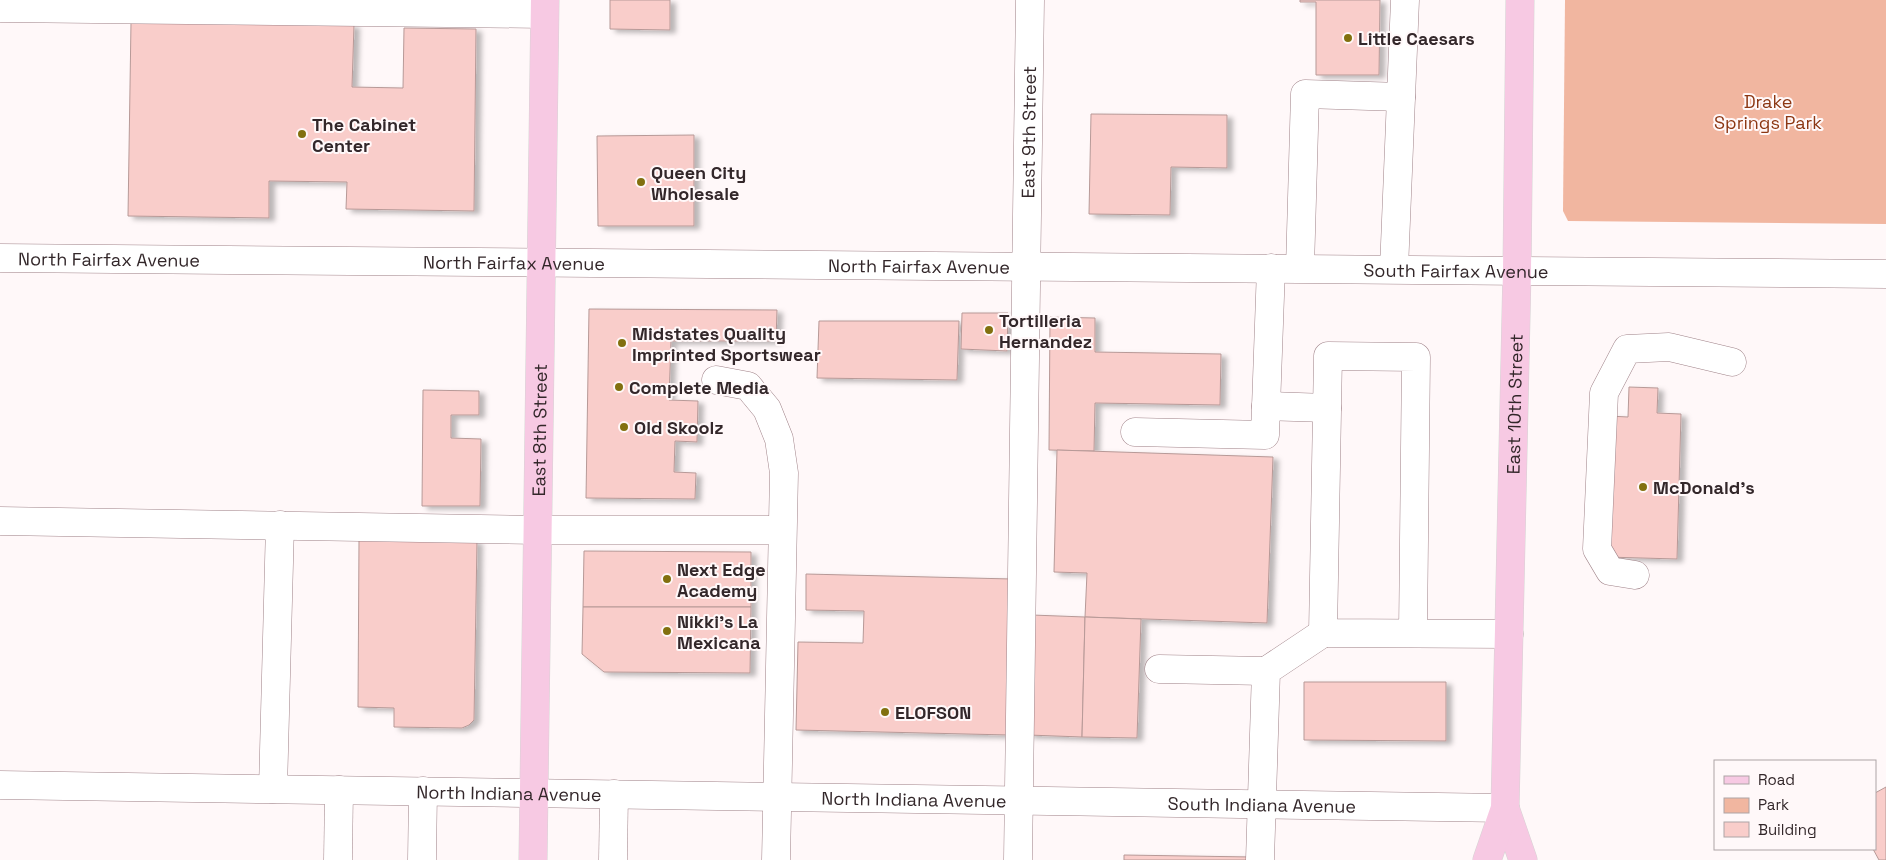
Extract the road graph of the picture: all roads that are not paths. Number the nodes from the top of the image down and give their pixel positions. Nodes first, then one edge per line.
1 (1030, 0) edge
2 (1405, 0) edge
3 (1520, 0) edge
4 (544, 7) edge
5 (0, 8) edge
6 (1401, 97) junction
7 (0, 258) edge
8 (540, 262) junction
9 (1027, 266) junction
10 (1271, 268) junction
11 (1300, 268) junction
12 (1394, 269) junction
13 (1517, 271) junction
14 (1886, 274) edge
15 (1732, 362) dead end
16 (716, 380) dead end
17 (1266, 406) junction
18 (1327, 408) junction
19 (1135, 432) dead end
20 (0, 521) edge
21 (280, 525) junction
22 (537, 530) junction
23 (782, 530) junction
24 (1635, 575) dead end
25 (1413, 632) junction
26 (1323, 633) junction
27 (1509, 634) junction
28 (1158, 669) dead end
29 (1266, 671) junction
30 (0, 785) edge
31 (273, 789) junction
32 (339, 790) junction
33 (423, 791) junction
34 (534, 793) junction
35 (614, 794) junction
36 (778, 797) junction
37 (1018, 800) junction
38 (1262, 804) junction
39 (1506, 808) junction
40 (338, 860) edge
41 (422, 860) edge
42 (533, 860) edge
43 (613, 860) edge
44 (776, 860) edge
45 (1018, 860) edge
46 (1260, 860) edge
47 (1487, 860) edge
48 (1522, 860) edge

1 - 9 street, East 9th Street
2 - 6 street
3 - 13 main road, East 10th Street
4 - 5 street
4 - 8 main road, East 8th Street
6 - 11 street
6 - 12 street
7 - 8 street, North Fairfax Avenue
8 - 9 street, North Fairfax Avenue
8 - 22 main road, East 8th Street
9 - 10 street, South Fairfax Avenue
9 - 37 street, East 9th Street
10 - 11 street, South Fairfax Avenue
10 - 17 street
11 - 12 street, South Fairfax Avenue
12 - 13 street, South Fairfax Avenue
13 - 14 street, South Fairfax Avenue
13 - 27 main road, East 10th Street
15 - 24 street
16 - 23 street
17 - 18 street
17 - 19 street
18 - 25 street
18 - 26 street
20 - 21 street
21 - 22 street
21 - 31 street
22 - 23 street
22 - 34 main road, East 8th Street
23 - 36 street
25 - 26 street
25 - 27 street
26 - 29 street
27 - 39 main road, East 10th Street
28 - 29 street
29 - 38 street
30 - 31 street, North Indiana Avenue
31 - 32 street, North Indiana Avenue
32 - 33 street, North Indiana Avenue
32 - 40 street
33 - 34 street, North Indiana Avenue
33 - 41 street
34 - 35 street, North Indiana Avenue
34 - 42 main road, East 8th Street
35 - 36 street, North Indiana Avenue
35 - 43 street
36 - 37 street, North Indiana Avenue
36 - 44 street
37 - 38 street, South Indiana Avenue
37 - 45 street, East 9th Street
38 - 39 street, South Indiana Avenue
38 - 46 street
39 - 47 main road, East 10th Street
39 - 48 main road, East 10th Street

